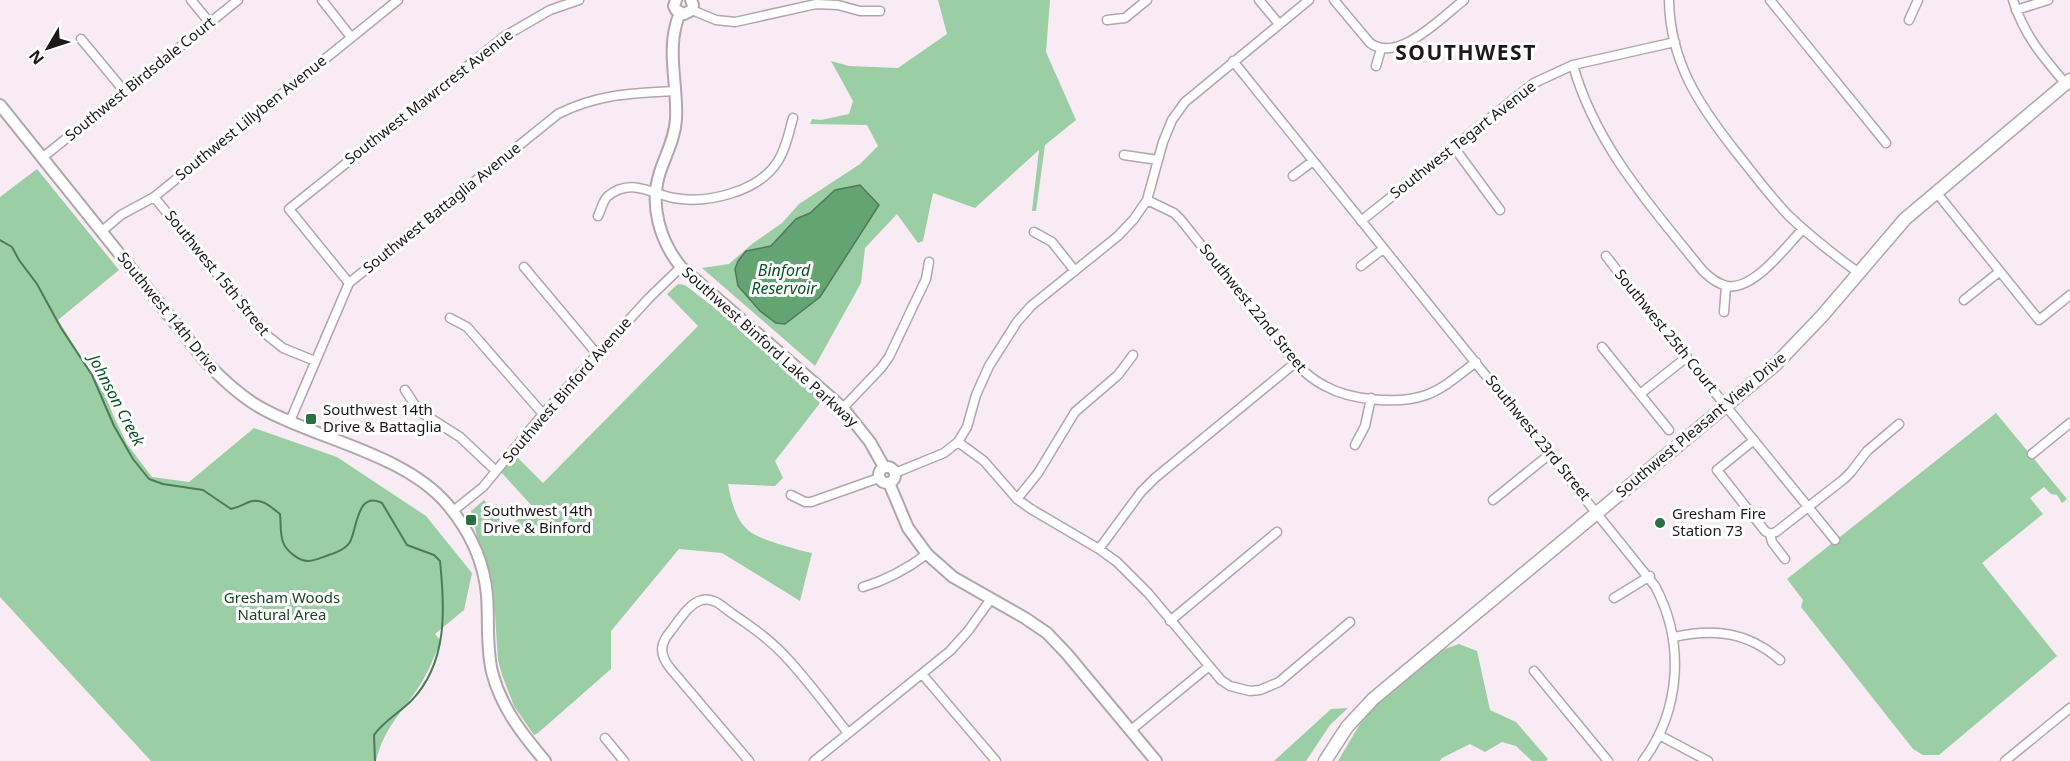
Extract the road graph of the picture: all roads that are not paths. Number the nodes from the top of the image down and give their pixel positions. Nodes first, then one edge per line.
1 (191, 0) edge
2 (238, 0) edge
3 (322, 0) edge
4 (398, 0) edge
5 (546, 0) edge
6 (579, 0) edge
7 (675, 0) edge
8 (1147, 0) edge
9 (1259, 0) edge
10 (1309, 0) edge
11 (1334, 0) edge
12 (1464, 0) edge
13 (1669, 0) edge
14 (1770, 0) edge
15 (1918, 0) edge
16 (2013, 0) edge
17 (2048, 0) edge
18 (839, 3) edge
19 (692, 5) edge
20 (550, 10) junction
21 (2016, 10) junction
22 (880, 11) dead end
23 (680, 13) junction
24 (1107, 20) dead end
25 (1909, 20) dead end
26 (210, 22) junction
27 (1279, 24) junction
28 (351, 37) junction
29 (81, 39) dead end
30 (1675, 42) junction
31 (1381, 49) junction
32 (1233, 61) junction
33 (1573, 65) junction
34 (1376, 66) dead end
35 (2068, 82) edge
36 (675, 91) junction
37 (125, 92) junction
38 (0, 105) edge
39 (793, 118) dead end
40 (1886, 143) dead end
41 (1453, 146) junction
42 (1124, 155) dead end
43 (42, 158) junction
44 (1158, 160) junction
45 (1312, 161) junction
46 (1293, 176) dead end
47 (656, 192) junction
48 (1936, 192) junction
49 (154, 196) junction
50 (1147, 200) junction
51 (1500, 210) dead end
52 (598, 216) dead end
53 (1360, 221) junction
54 (1803, 229) junction
55 (102, 231) junction
56 (1034, 232) dead end
57 (1383, 249) junction
58 (1606, 256) dead end
59 (929, 262) dead end
60 (1361, 266) dead end
61 (524, 267) dead end
62 (681, 267) junction
63 (1075, 271) junction
64 (1999, 272) junction
65 (1858, 273) junction
66 (349, 283) junction
67 (1726, 286) junction
68 (2070, 295) edge
69 (1964, 300) dead end
70 (1724, 312) dead end
71 (450, 318) dead end
72 (1602, 347) dead end
73 (597, 354) junction
74 (1133, 355) dead end
75 (1687, 357) junction
76 (315, 361) junction
77 (1476, 362) junction
78 (1295, 363) junction
79 (405, 390) dead end
80 (1640, 394) junction
81 (1371, 398) junction
82 (1726, 405) junction
83 (843, 408) junction
84 (543, 414) junction
85 (290, 421) junction
86 (1899, 424) dead end
87 (2070, 424) edge
88 (1669, 430) dead end
89 (1754, 440) junction
90 (958, 442) junction
91 (1355, 445) dead end
92 (1550, 454) junction
93 (2032, 454) dead end
94 (496, 471) junction
95 (895, 473) joint
96 (884, 476) junction
97 (791, 495) dead end
98 (1017, 499) junction
99 (1493, 500) dead end
100 (1808, 507) junction
101 (453, 511) junction
102 (1597, 511) junction
103 (1277, 532) dead end
104 (1770, 534) junction
105 (1835, 540) dead end
106 (1100, 549) junction
107 (927, 554) junction
108 (1785, 558) dead end
109 (1650, 576) junction
110 (863, 587) dead end
111 (1614, 598) dead end
112 (991, 599) junction
113 (1170, 621) junction
114 (1350, 622) dead end
115 (1674, 637) junction
116 (1780, 660) dead end
117 (1208, 667) junction
118 (1534, 671) dead end
119 (922, 674) junction
120 (2070, 708) edge
121 (1131, 730) junction
122 (848, 733) junction
123 (1659, 735) junction
124 (605, 738) dead end
125 (545, 761) edge
126 (624, 761) edge
127 (749, 761) edge
128 (814, 761) edge
129 (996, 761) edge
130 (1156, 761) edge
131 (1324, 761) edge
132 (1608, 761) edge
133 (1643, 761) edge
134 (1708, 761) edge
135 (2005, 761) edge

1 - 26 street
2 - 26 street, Southwest Birdsdale Court
3 - 28 street
4 - 28 street, Southwest Lillyben Avenue
5 - 20 street
6 - 20 street, Southwest Mawrcrest Avenue
7 - 23 street
8 - 24 street
9 - 27 street
10 - 27 street
11 - 31 street
12 - 31 street
13 - 30 street
14 - 40 street
15 - 25 street
16 - 21 street
17 - 21 street
18 - 19 street
18 - 22 street
19 - 23 street
20 - 66 street, Southwest Mawrcrest Avenue
21 - 35 street
23 - 36 street, Southwest Binford Lake Parkway
26 - 37 street, Southwest Birdsdale Court
27 - 32 street
28 - 49 street, Southwest Lillyben Avenue
29 - 37 street
30 - 33 street, Southwest Tegart Avenue
30 - 54 street
31 - 34 street
32 - 44 street
32 - 45 street, Southwest 23rd Street
33 - 41 street, Southwest Tegart Avenue
33 - 67 street
35 - 48 main road, Southwest Pleasant View Drive
36 - 47 street, Southwest Binford Lake Parkway
36 - 66 street, Southwest Battaglia Avenue
37 - 43 street, Southwest Birdsdale Court
38 - 43 street, Southwest 14th Drive
39 - 47 street
41 - 51 street
41 - 53 street, Southwest Tegart Avenue
42 - 44 street
43 - 55 street, Southwest 14th Drive
44 - 50 street
45 - 46 street
45 - 53 street, Southwest 23rd Street
47 - 52 street
47 - 62 street, Southwest Binford Lake Parkway
48 - 64 street
48 - 65 main road, Southwest Pleasant View Drive
49 - 55 street, Southwest Lillyben Avenue
49 - 76 street, Southwest 15th Street
50 - 63 street
50 - 78 street, Southwest 22nd Street
53 - 57 street, Southwest 23rd Street
54 - 65 street
54 - 67 street
55 - 85 street, Southwest 14th Drive
56 - 63 street
57 - 60 street
57 - 77 street, Southwest 23rd Street
58 - 75 street, Southwest 25th Court
59 - 83 street
61 - 73 street
62 - 73 street, Southwest Binford Avenue
62 - 83 street, Southwest Binford Lake Parkway
63 - 90 street
64 - 68 street
64 - 69 street
65 - 82 main road, Southwest Pleasant View Drive
66 - 76 street, Southwest Battaglia Avenue
67 - 70 street
71 - 84 street
72 - 80 street
73 - 84 street, Southwest Binford Avenue
74 - 98 street
75 - 80 street
75 - 82 street, Southwest 25th Court
76 - 85 street, Southwest Battaglia Avenue
77 - 81 street, Southwest 22nd Street
77 - 92 street, Southwest 23rd Street
78 - 81 street, Southwest 22nd Street
78 - 106 street
79 - 94 street
80 - 88 street
81 - 91 street
82 - 89 street, Southwest 25th Court
82 - 102 main road, Southwest Pleasant View Drive
83 - 96 street, Southwest Binford Lake Parkway
84 - 94 street, Southwest Binford Avenue
85 - 101 street, Southwest 14th Drive
86 - 100 street
87 - 93 street
89 - 100 street, Southwest 25th Court
89 - 104 street
90 - 95 street
90 - 98 street
92 - 99 street
92 - 102 street, Southwest 23rd Street
94 - 101 street, Southwest Binford Avenue
95 - 96 street
96 - 97 street
96 - 107 street, Southwest Binford Lake Parkway
98 - 106 street
100 - 104 street
100 - 105 street, Southwest 25th Court
101 - 125 street, Southwest 14th Drive
102 - 109 street, Southwest 23rd Street
102 - 131 main road, Southwest Pleasant View Drive
103 - 113 street
104 - 108 street
106 - 113 street
107 - 110 street
107 - 112 street, Southwest Binford Lake Parkway
109 - 111 street
109 - 115 street, Southwest 23rd Street
112 - 119 street
112 - 121 street, Southwest Binford Lake Parkway
113 - 117 street
114 - 117 street
115 - 116 street
115 - 123 street, Southwest 23rd Street
117 - 121 street
118 - 132 street
119 - 122 street
119 - 129 street
120 - 135 street
121 - 130 street, Southwest Binford Lake Parkway
122 - 127 street
122 - 128 street
123 - 133 street, Southwest 23rd Street
123 - 134 street
124 - 126 street

